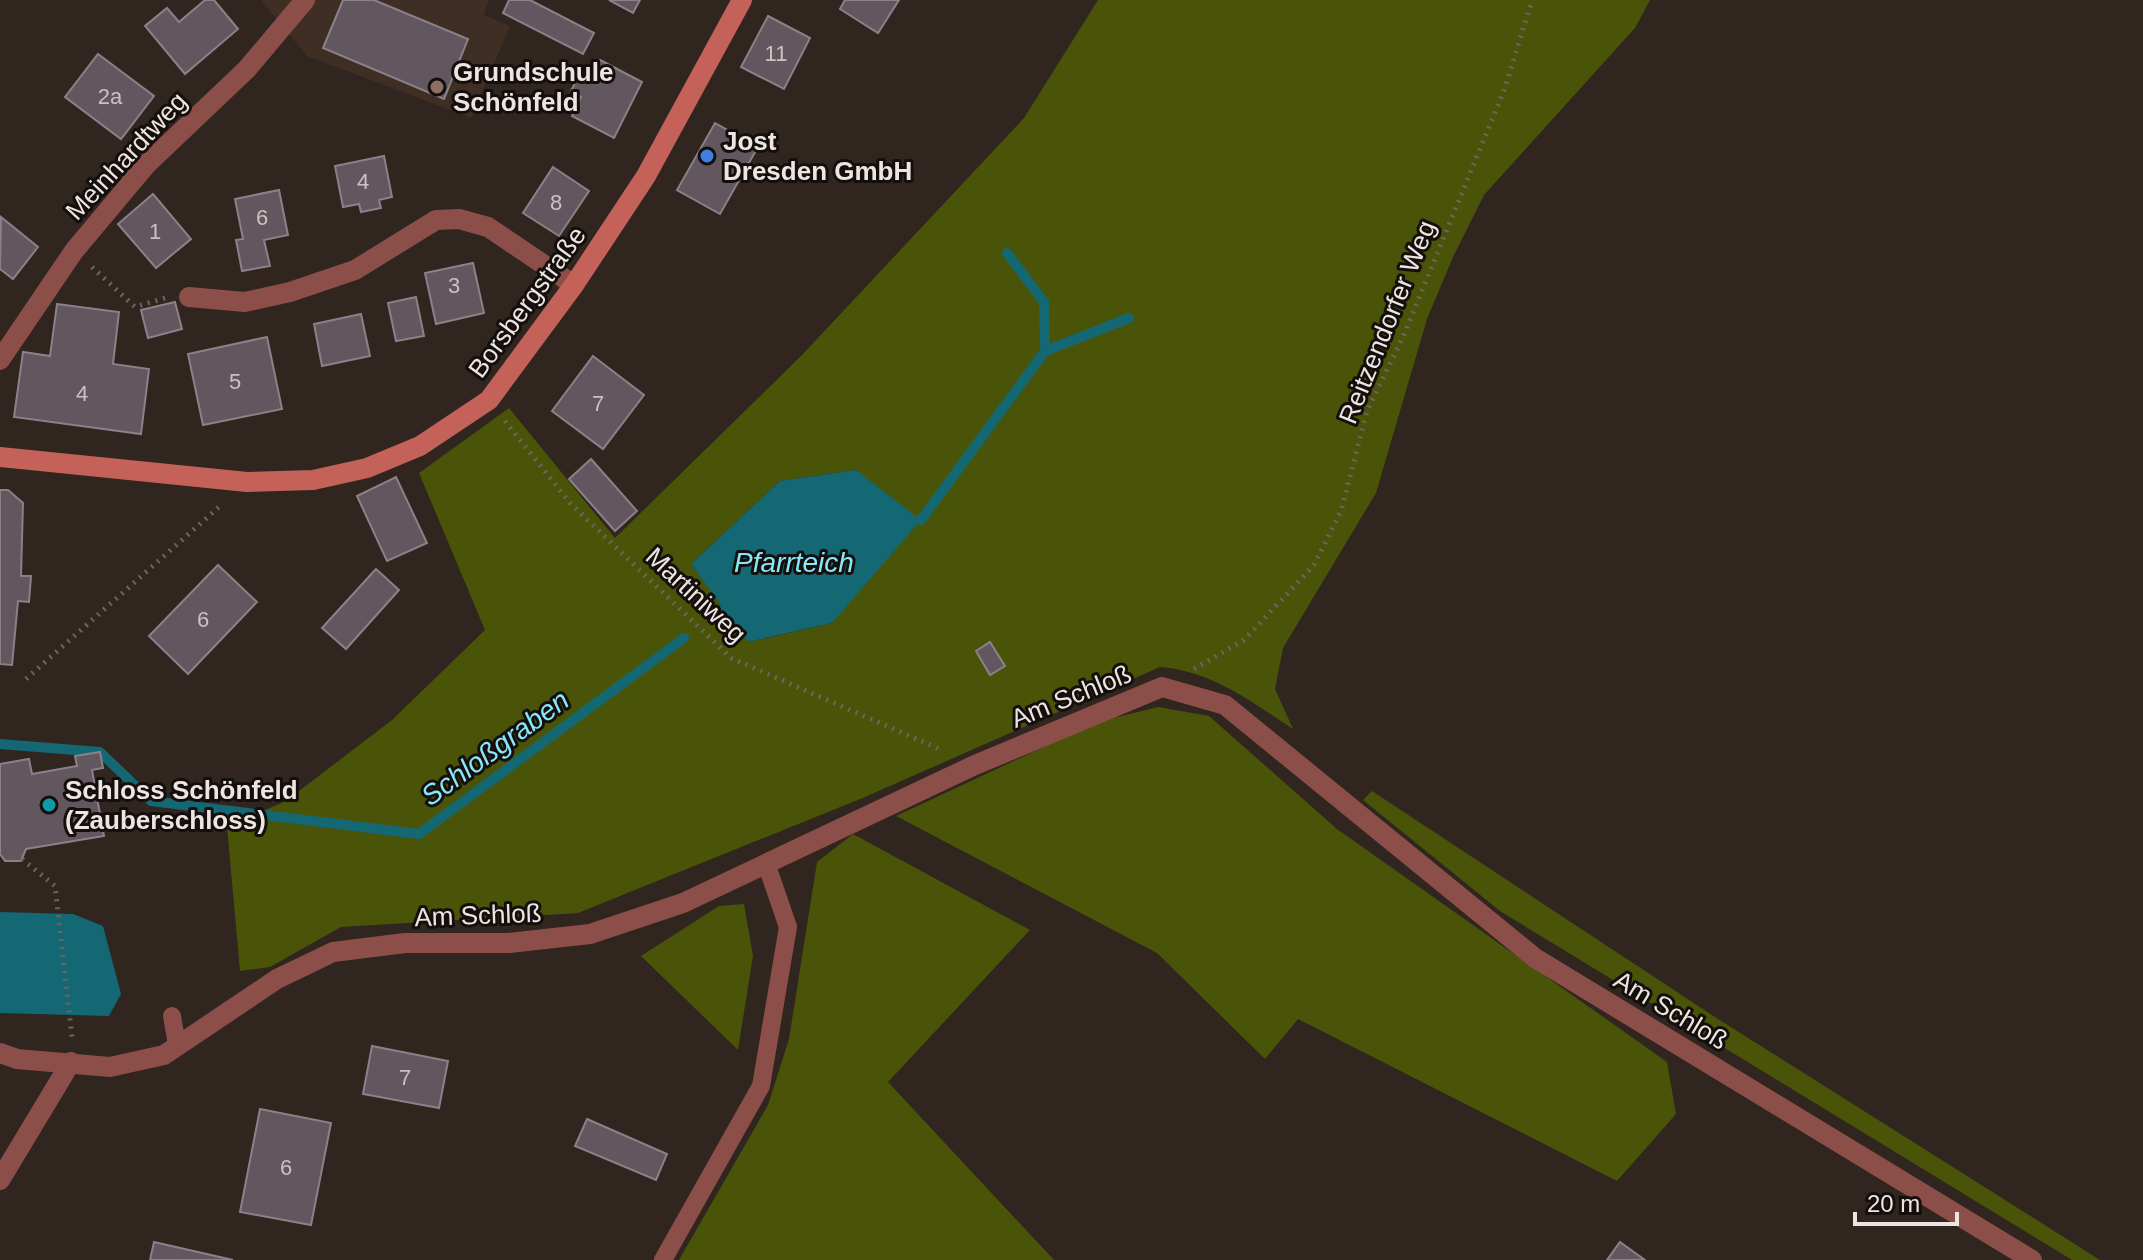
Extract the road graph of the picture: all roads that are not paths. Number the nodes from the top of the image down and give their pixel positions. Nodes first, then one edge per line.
1 (305, 0) edge
2 (742, 0) edge
3 (574, 285) junction
4 (189, 297) road end
5 (0, 360) edge
6 (0, 457) edge
7 (766, 863) junction
8 (172, 1016) dead end
9 (177, 1045) junction
10 (0, 1053) edge
11 (71, 1062) junction
12 (0, 1180) edge
13 (663, 1260) edge
14 (2032, 1260) edge

1 - 5 street, Meinhardtweg
2 - 3 street, Borsbergstraße
3 - 4 street
3 - 6 street, Borsbergstraße
7 - 9 street, Am Schloß
7 - 13 lane
7 - 14 street, Am Schloß
8 - 9 lane
9 - 11 street, Am Schloß
10 - 11 street, Am Schloß
11 - 12 street

